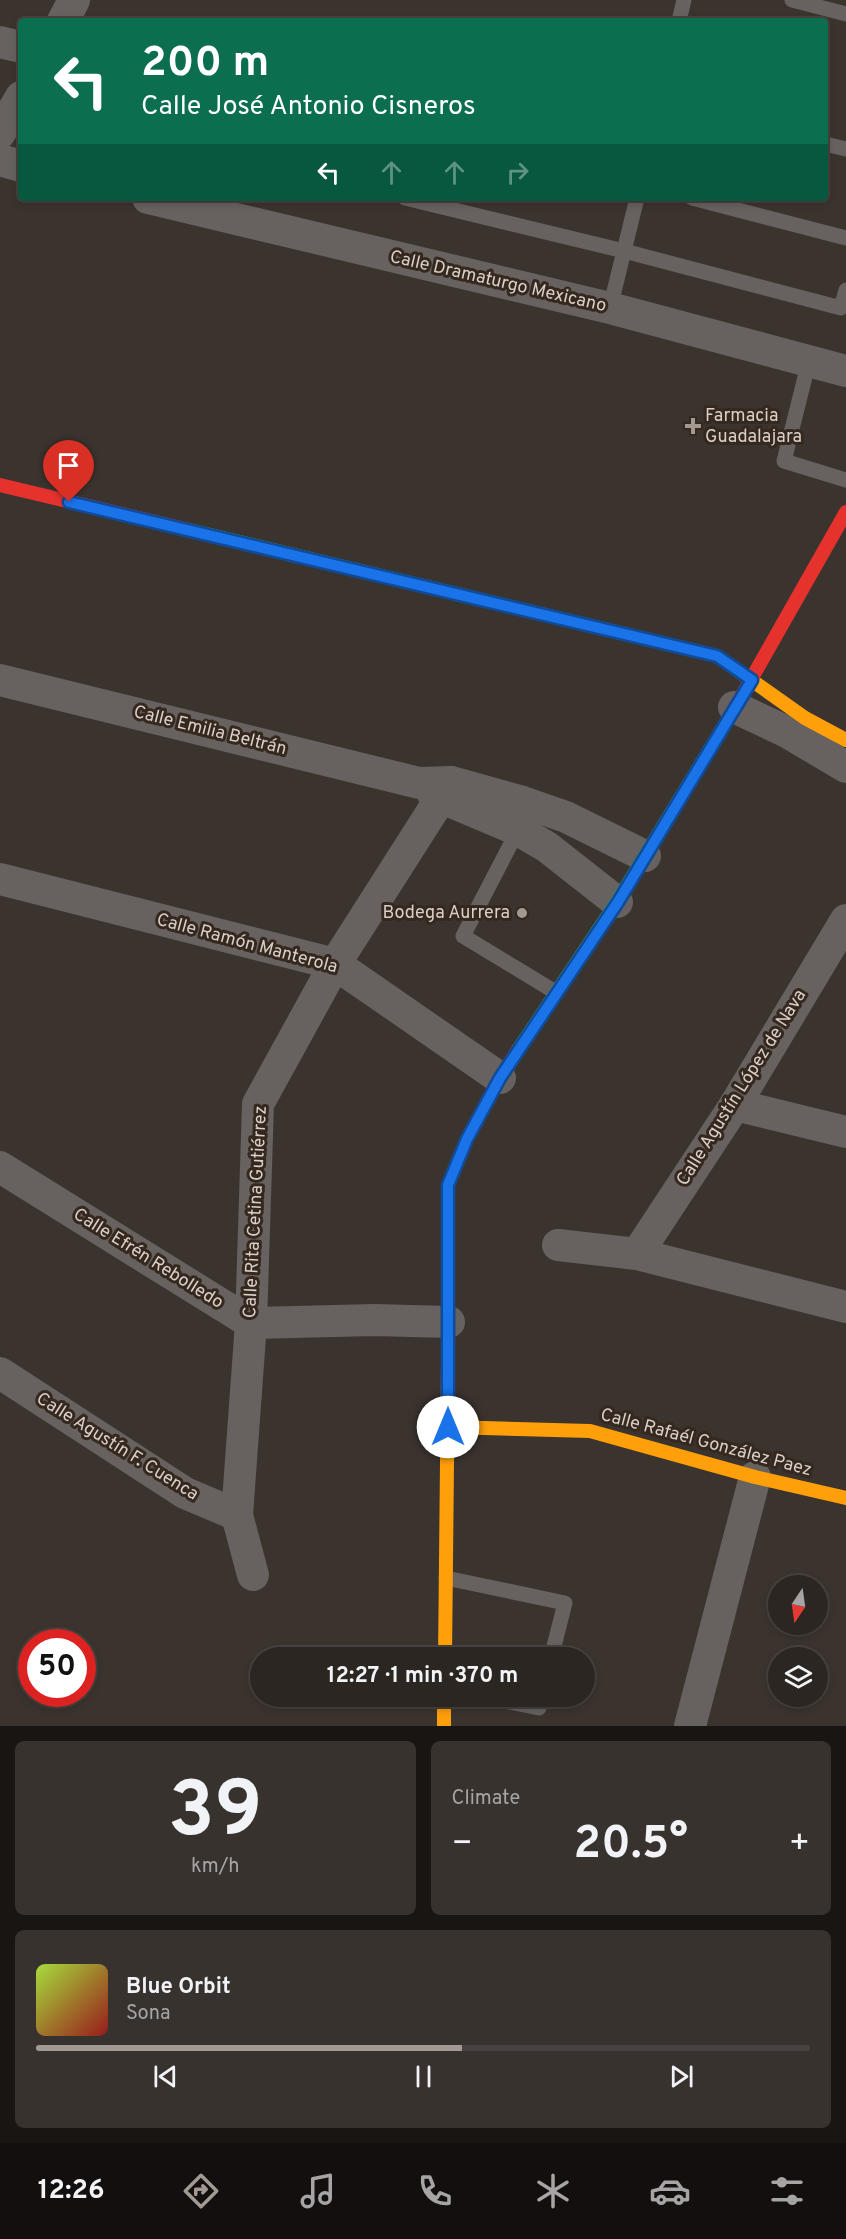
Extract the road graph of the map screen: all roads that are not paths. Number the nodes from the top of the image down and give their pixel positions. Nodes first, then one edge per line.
1 (74, 0) edge
2 (684, 0) edge
3 (792, 0) edge
4 (846, 14) edge
5 (65, 18) edge
6 (680, 18) edge
7 (0, 42) edge
8 (18, 46) edge
9 (18, 102) edge
10 (0, 133) edge
11 (828, 145) edge
12 (846, 149) edge
13 (0, 160) edge
14 (18, 165) edge
15 (173, 201) edge
16 (417, 201) edge
17 (636, 201) edge
18 (704, 201) edge
19 (189, 203) edge
20 (846, 238) edge
21 (624, 251) junction
22 (846, 290) edge
23 (610, 308) junction
24 (809, 361) junction
25 (846, 371) edge
26 (846, 480) edge
27 (0, 485) edge
28 (846, 512) edge
29 (0, 680) edge
30 (752, 680) junction
31 (734, 707) junction
32 (846, 740) edge
33 (846, 767) edge
34 (437, 788) junction
35 (518, 830) junction
36 (645, 856) junction
37 (0, 879) edge
38 (618, 902) junction
39 (846, 920) edge
40 (836, 955) edge
41 (335, 964) junction
42 (557, 993) junction
43 (500, 1078) junction
44 (735, 1105) junction
45 (846, 1132) edge
46 (0, 1167) edge
47 (558, 1245) dead end
48 (637, 1254) junction
49 (846, 1307) edge
50 (449, 1322) junction
51 (251, 1323) junction
52 (0, 1373) edge
53 (448, 1427) junction
54 (755, 1478) junction
55 (846, 1498) edge
56 (237, 1515) junction
57 (253, 1575) dead end
58 (446, 1578) junction
59 (445, 1647) edge
60 (554, 1647) edge
61 (444, 1707) edge
62 (444, 1726) edge
63 (690, 1726) edge

1 - 5 street
2 - 6 lane
3 - 4 lane
7 - 8 street
9 - 10 street
11 - 12 lane
13 - 14 street
15 - 19 street, Calle Dramaturgo Mexicano
16 - 21 lane
17 - 21 lane
18 - 20 lane
19 - 23 street, Calle Dramaturgo Mexicano
21 - 22 lane
21 - 23 lane
23 - 24 street, Calle Dramaturgo Mexicano
24 - 25 street, Calle Dramaturgo Mexicano
24 - 26 lane
27 - 30 main road
28 - 30 main road
29 - 34 street, Calle Emilia Beltrán
30 - 31 main road
30 - 32 main road
31 - 33 street
31 - 36 main road
34 - 35 street, Calle Emilia Beltrán
34 - 36 street, Calle Emilia Beltrán
34 - 41 street, Calle Rita Cetina Gutiérrez
35 - 38 street, Calle Emilia Beltrán
35 - 42 lane
36 - 38 main road
37 - 41 street, Calle Ramón Manterola
38 - 42 main road
39 - 40 street, Calle Agustín López de Nava
40 - 44 street, Calle Agustín López de Nava
41 - 43 street, Calle Ramón Manterola
41 - 51 street, Calle Rita Cetina Gutiérrez
42 - 43 main road
43 - 50 main road
44 - 45 street
44 - 48 street, Calle Agustín López de Nava
46 - 51 street, Calle Efrén Rebolledo
47 - 48 street
48 - 49 street
50 - 51 street
50 - 53 main road
51 - 56 street, Calle Rita Cetina Gutiérrez
52 - 56 street, Calle Agustín F. Cuenca
53 - 54 main road, Calle Rafaél González Paez
53 - 58 main road
54 - 55 main road, Calle Rafaél González Paez
54 - 63 street
56 - 57 street, Calle Rita Cetina Gutiérrez
58 - 59 main road
58 - 60 lane
61 - 62 main road

